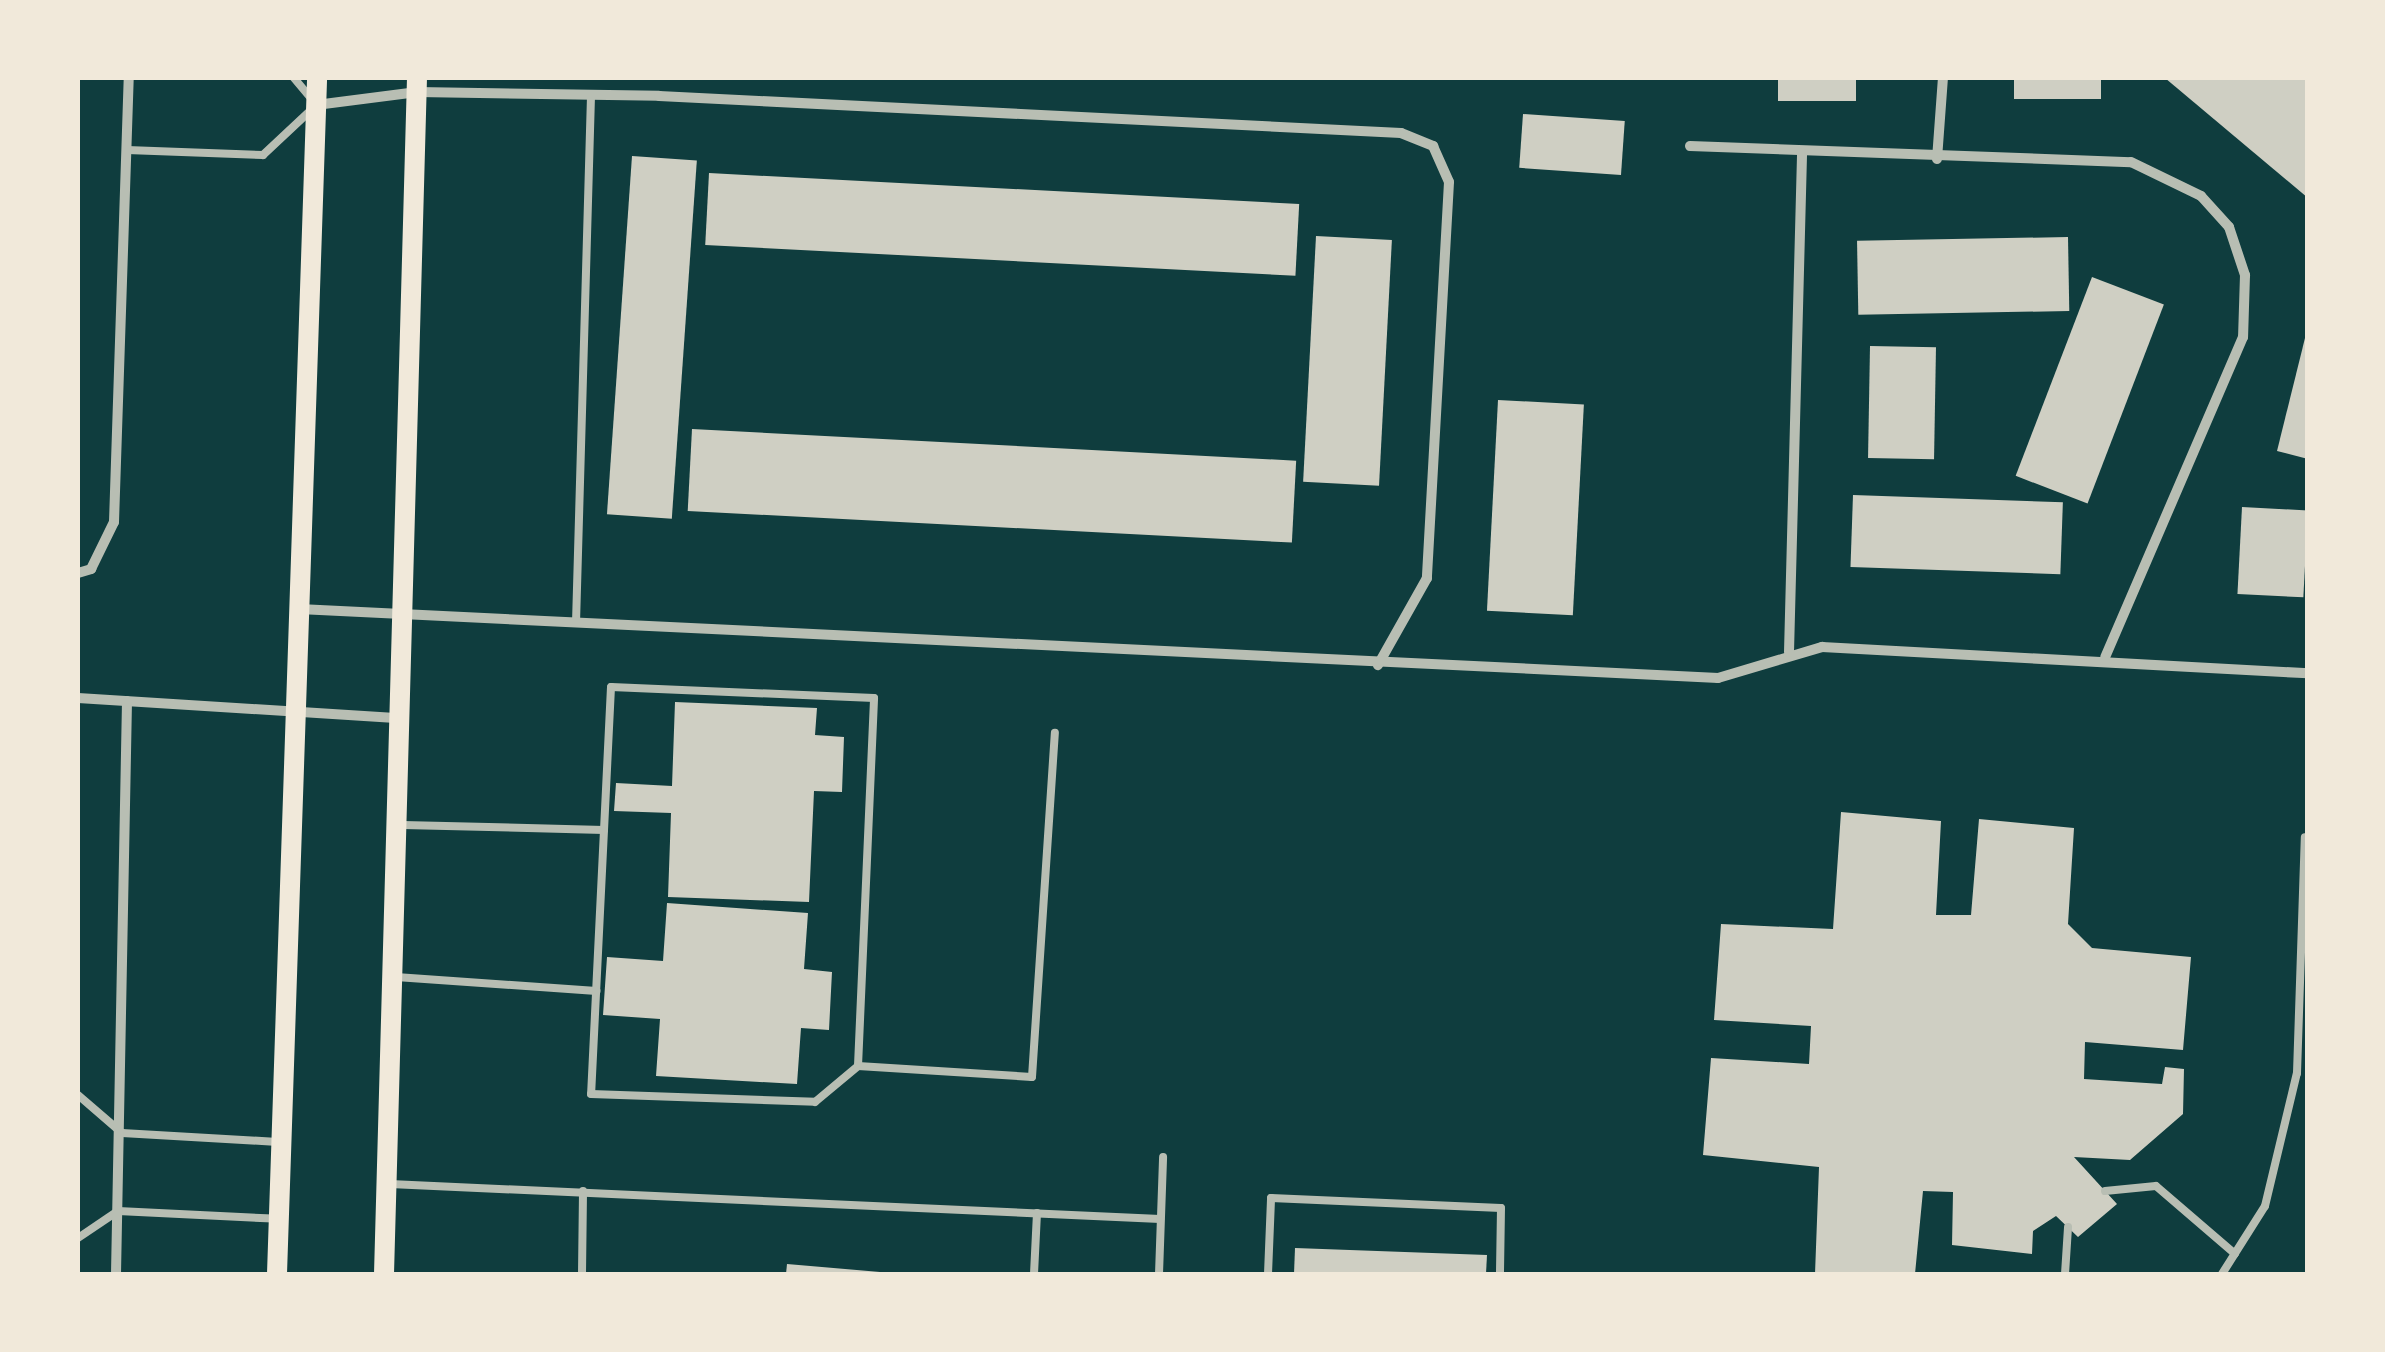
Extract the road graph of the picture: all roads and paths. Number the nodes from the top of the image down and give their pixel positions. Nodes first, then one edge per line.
1 (129, 78) edge
2 (294, 78) edge
3 (317, 78) edge
4 (1943, 78) edge
5 (417, 85) edge
6 (592, 95) junction
7 (316, 105) junction
8 (1690, 146) dead end
9 (127, 150) junction
10 (1802, 153) junction
11 (1937, 159) junction
12 (78, 573) edge
13 (299, 610) junction
14 (409, 614) junction
15 (576, 623) junction
16 (1788, 652) junction
17 (2105, 657) junction
18 (1378, 665) junction
19 (2308, 672) edge
20 (78, 698) edge
21 (128, 700) junction
22 (296, 710) junction
23 (405, 718) junction
24 (1055, 733) dead end
25 (402, 825) junction
26 (604, 830) junction
27 (2305, 837) edge
28 (396, 976) junction
29 (597, 991) junction
30 (858, 1066) junction
31 (78, 1095) edge
32 (122, 1133) junction
33 (282, 1142) junction
34 (1163, 1157) dead end
35 (385, 1184) junction
36 (584, 1191) junction
37 (2105, 1191) dead end
38 (118, 1211) junction
39 (1037, 1213) junction
40 (279, 1219) junction
41 (1160, 1219) junction
42 (2068, 1227) dead end
43 (78, 1238) edge
44 (2234, 1254) junction
45 (116, 1274) edge
46 (276, 1274) edge
47 (384, 1274) edge
48 (582, 1274) edge
49 (1034, 1274) edge
50 (1158, 1274) edge
51 (1268, 1274) edge
52 (1500, 1274) edge
53 (2065, 1274) edge
54 (2222, 1274) edge

1 - 9 street
2 - 7 lane
3 - 7 main road
4 - 11 street
5 - 6 street
5 - 7 street
5 - 14 main road
6 - 15 lane
6 - 18 street
7 - 9 lane
7 - 13 main road
8 - 10 street
9 - 12 street
10 - 11 street
10 - 16 street
11 - 17 street
13 - 14 street
13 - 22 main road
14 - 15 street
14 - 23 main road
15 - 18 street
16 - 17 street
16 - 18 street
17 - 19 street
20 - 21 street
21 - 22 street
21 - 32 street
22 - 23 street
22 - 33 main road
23 - 25 main road
24 - 30 lane
25 - 26 lane
25 - 28 main road
26 - 29 lane
26 - 30 lane
27 - 44 lane
28 - 29 lane
28 - 35 main road
29 - 30 lane
31 - 32 lane
32 - 33 lane
32 - 38 street
33 - 40 main road
34 - 41 lane
35 - 36 lane
35 - 47 main road
36 - 39 lane
36 - 48 lane
37 - 44 lane
38 - 40 lane
38 - 43 lane
38 - 45 street
39 - 41 lane
39 - 49 lane
40 - 46 main road
41 - 50 lane
42 - 53 lane
44 - 54 lane
51 - 52 lane

